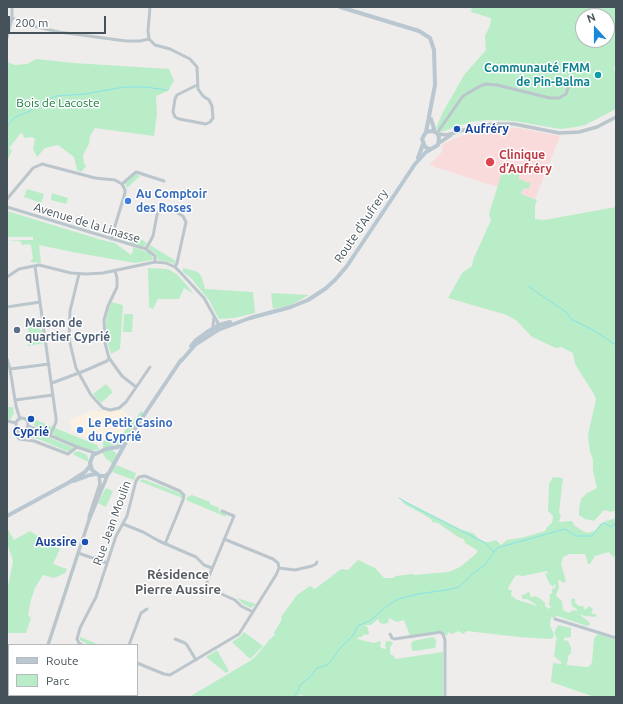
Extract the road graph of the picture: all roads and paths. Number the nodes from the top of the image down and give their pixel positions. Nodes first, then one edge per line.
1 (12, 7) edge
2 (150, 7) edge
3 (340, 7) edge
4 (12, 18) junction
5 (7, 38) edge
6 (149, 39) junction
7 (572, 76) dead end
8 (197, 85) junction
9 (430, 112) junction
10 (616, 116) edge
11 (426, 132) junction
12 (458, 132) junction
13 (437, 133) junction
14 (439, 143) junction
15 (423, 144) junction
16 (430, 149) junction
17 (415, 164) junction
18 (164, 181) dead end
19 (122, 184) junction
20 (7, 199) edge
21 (7, 207) edge
22 (111, 239) junction
23 (146, 250) junction
24 (155, 262) junction
25 (35, 266) junction
26 (175, 267) junction
27 (115, 271) junction
28 (79, 274) junction
29 (7, 277) edge
30 (40, 302) junction
31 (7, 307) edge
32 (217, 328) junction
33 (109, 358) junction
34 (7, 359) edge
35 (49, 364) junction
36 (142, 368) dead end
37 (150, 368) dead end
38 (10, 370) junction
39 (147, 371) junction
40 (78, 373) junction
41 (52, 383) junction
42 (136, 387) junction
43 (53, 395) junction
44 (15, 400) junction
45 (20, 419) junction
46 (7, 421) edge
47 (16, 424) junction
48 (28, 426) junction
49 (19, 429) junction
50 (50, 436) junction
51 (126, 442) junction
52 (77, 447) junction
53 (113, 448) junction
54 (83, 450) junction
55 (95, 453) junction
56 (118, 455) junction
57 (91, 460) junction
58 (90, 466) junction
59 (108, 473) junction
60 (97, 475) junction
61 (68, 483) junction
62 (222, 511) dead end
63 (7, 516) edge
64 (89, 520) junction
65 (123, 524) junction
66 (224, 539) junction
67 (165, 544) junction
68 (78, 553) junction
69 (317, 562) dead end
70 (107, 563) junction
71 (212, 568) junction
72 (279, 568) junction
73 (147, 609) dead end
74 (253, 612) junction
75 (554, 619) dead end
76 (390, 634) dead end
77 (616, 638) edge
78 (175, 639) dead end
79 (48, 644) edge
80 (81, 644) edge
81 (129, 644) edge
82 (196, 660) junction
83 (138, 663) edge
84 (445, 697) edge

1 - 4 street
2 - 6 street
3 - 9 main road
4 - 5 street
4 - 6 street
6 - 8 street
7 - 13 street
8 - 8 street
9 - 11 main road
9 - 13 main road
10 - 12 street
11 - 13 main road
11 - 15 main road
12 - 13 street
12 - 14 street
13 - 14 main road
14 - 16 main road
15 - 16 main road
15 - 17 main road, Route d'Aufrery
16 - 17 main road, Route d'Aufrery
17 - 32 main road, Route d'Aufrery
18 - 19 street
19 - 20 street
19 - 22 street
21 - 22 street, Avenue de la Linasse
22 - 23 street, Avenue de la Linasse
23 - 24 street, Avenue de la Linasse
23 - 26 street
24 - 26 street
24 - 27 street
25 - 28 street
25 - 29 street
25 - 30 street
26 - 32 street
27 - 28 street
27 - 33 street
28 - 40 street
30 - 31 street
30 - 35 street
32 - 51 main road, Route d'Aufrery
33 - 40 street
33 - 42 street
34 - 38 street
35 - 38 street
35 - 41 street
36 - 39 street
37 - 39 street
38 - 44 street
39 - 42 street
40 - 41 street
40 - 42 street
41 - 43 street
43 - 44 street
43 - 50 street
44 - 45 street
45 - 47 street
45 - 48 street
46 - 47 street
47 - 49 street
48 - 49 street
48 - 50 street
49 - 52 street
50 - 52 street
51 - 53 main road
51 - 56 main road, Route d'Aufrery
52 - 54 street
53 - 55 main road
53 - 56 main road
54 - 55 street
54 - 57 street
55 - 57 main road
56 - 59 main road
57 - 58 main road
58 - 60 main road
58 - 61 main road
59 - 60 main road
59 - 64 street
60 - 61 main road
60 - 64 street
61 - 63 main road
62 - 66 street
64 - 68 street
65 - 67 street
65 - 67 street, Rue Jean Moulin
65 - 70 street, Rue Jean Moulin
66 - 71 street
66 - 72 street
67 - 71 street
68 - 70 street
68 - 79 street
69 - 72 street
70 - 80 street, Rue Jean Moulin
71 - 74 street
72 - 74 street
73 - 81 street
74 - 82 street
75 - 77 street
76 - 84 street
78 - 82 street
82 - 83 street

